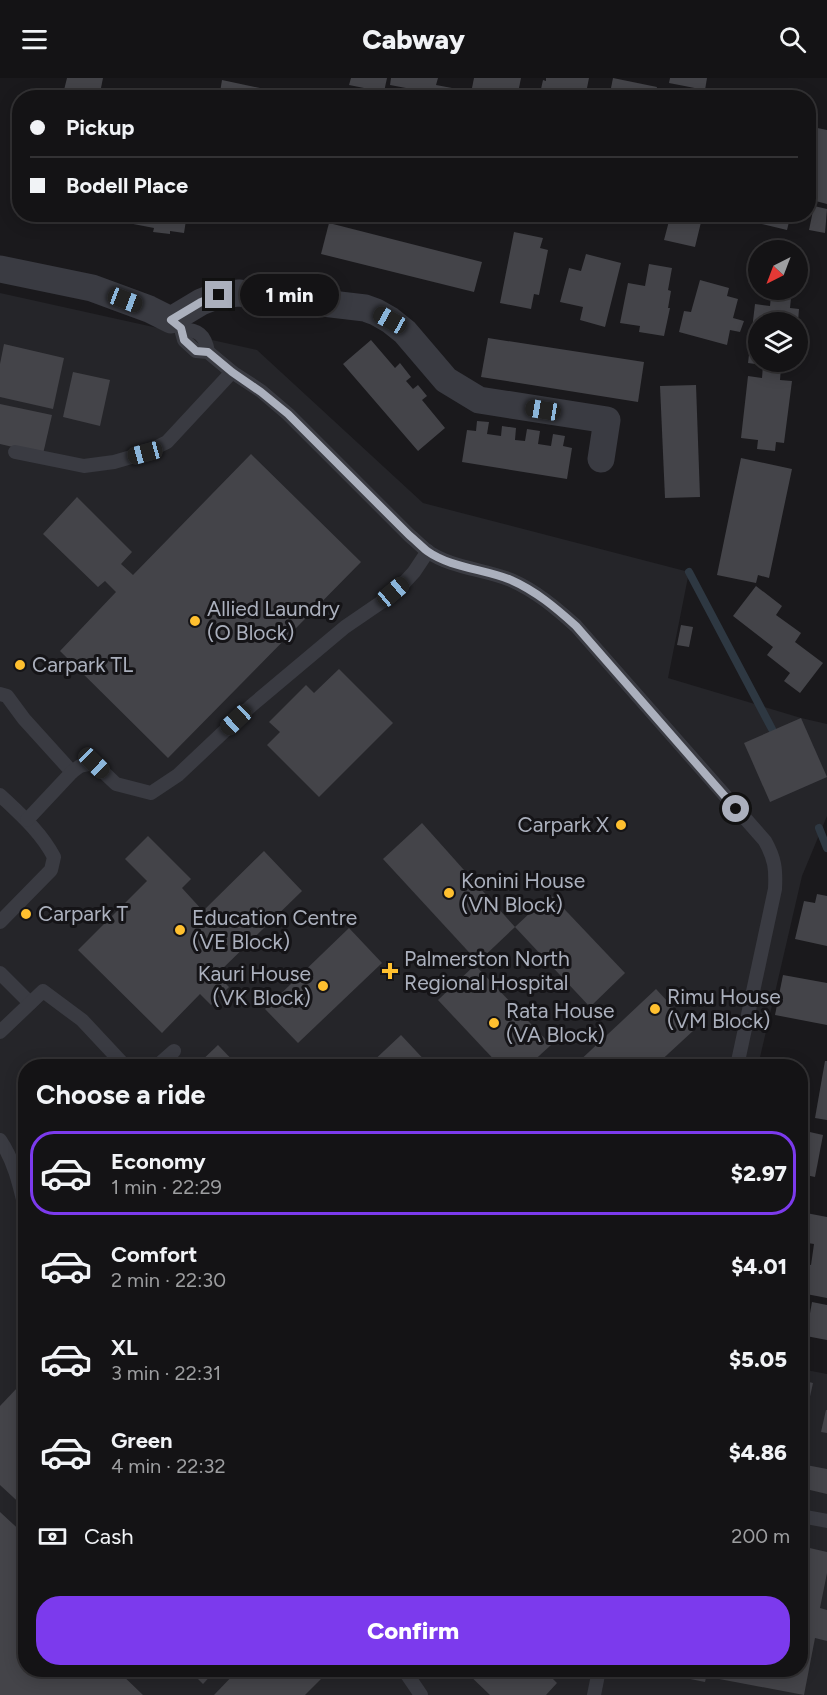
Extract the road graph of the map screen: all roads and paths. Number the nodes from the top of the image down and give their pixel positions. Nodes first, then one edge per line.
1 (0, 269) edge
2 (176, 324) junction
3 (232, 372) junction
4 (15, 453) dead end
5 (601, 459) dead end
6 (428, 551) junction
7 (0, 694) edge
8 (72, 772) junction
9 (0, 795) edge
10 (27, 820) junction
11 (0, 922) edge
12 (0, 973) edge
13 (30, 1004) junction
14 (0, 1032) edge
15 (174, 1051) dead end
16 (118, 1059) edge
17 (165, 1059) edge
18 (739, 1059) edge
19 (0, 1140) edge
20 (18, 1173) edge
21 (808, 1517) edge
22 (827, 1521) edge
23 (409, 1677) edge
24 (597, 1677) edge
25 (421, 1695) edge
26 (594, 1695) edge

1 - 2 street
2 - 3 lane
2 - 5 street
3 - 4 lane
3 - 6 lane
6 - 8 lane
6 - 18 lane
7 - 8 lane
8 - 10 lane
9 - 10 lane
10 - 11 lane
12 - 13 lane
13 - 14 lane
13 - 16 lane
15 - 17 lane
19 - 20 lane
21 - 22 lane
23 - 25 lane
24 - 26 lane

